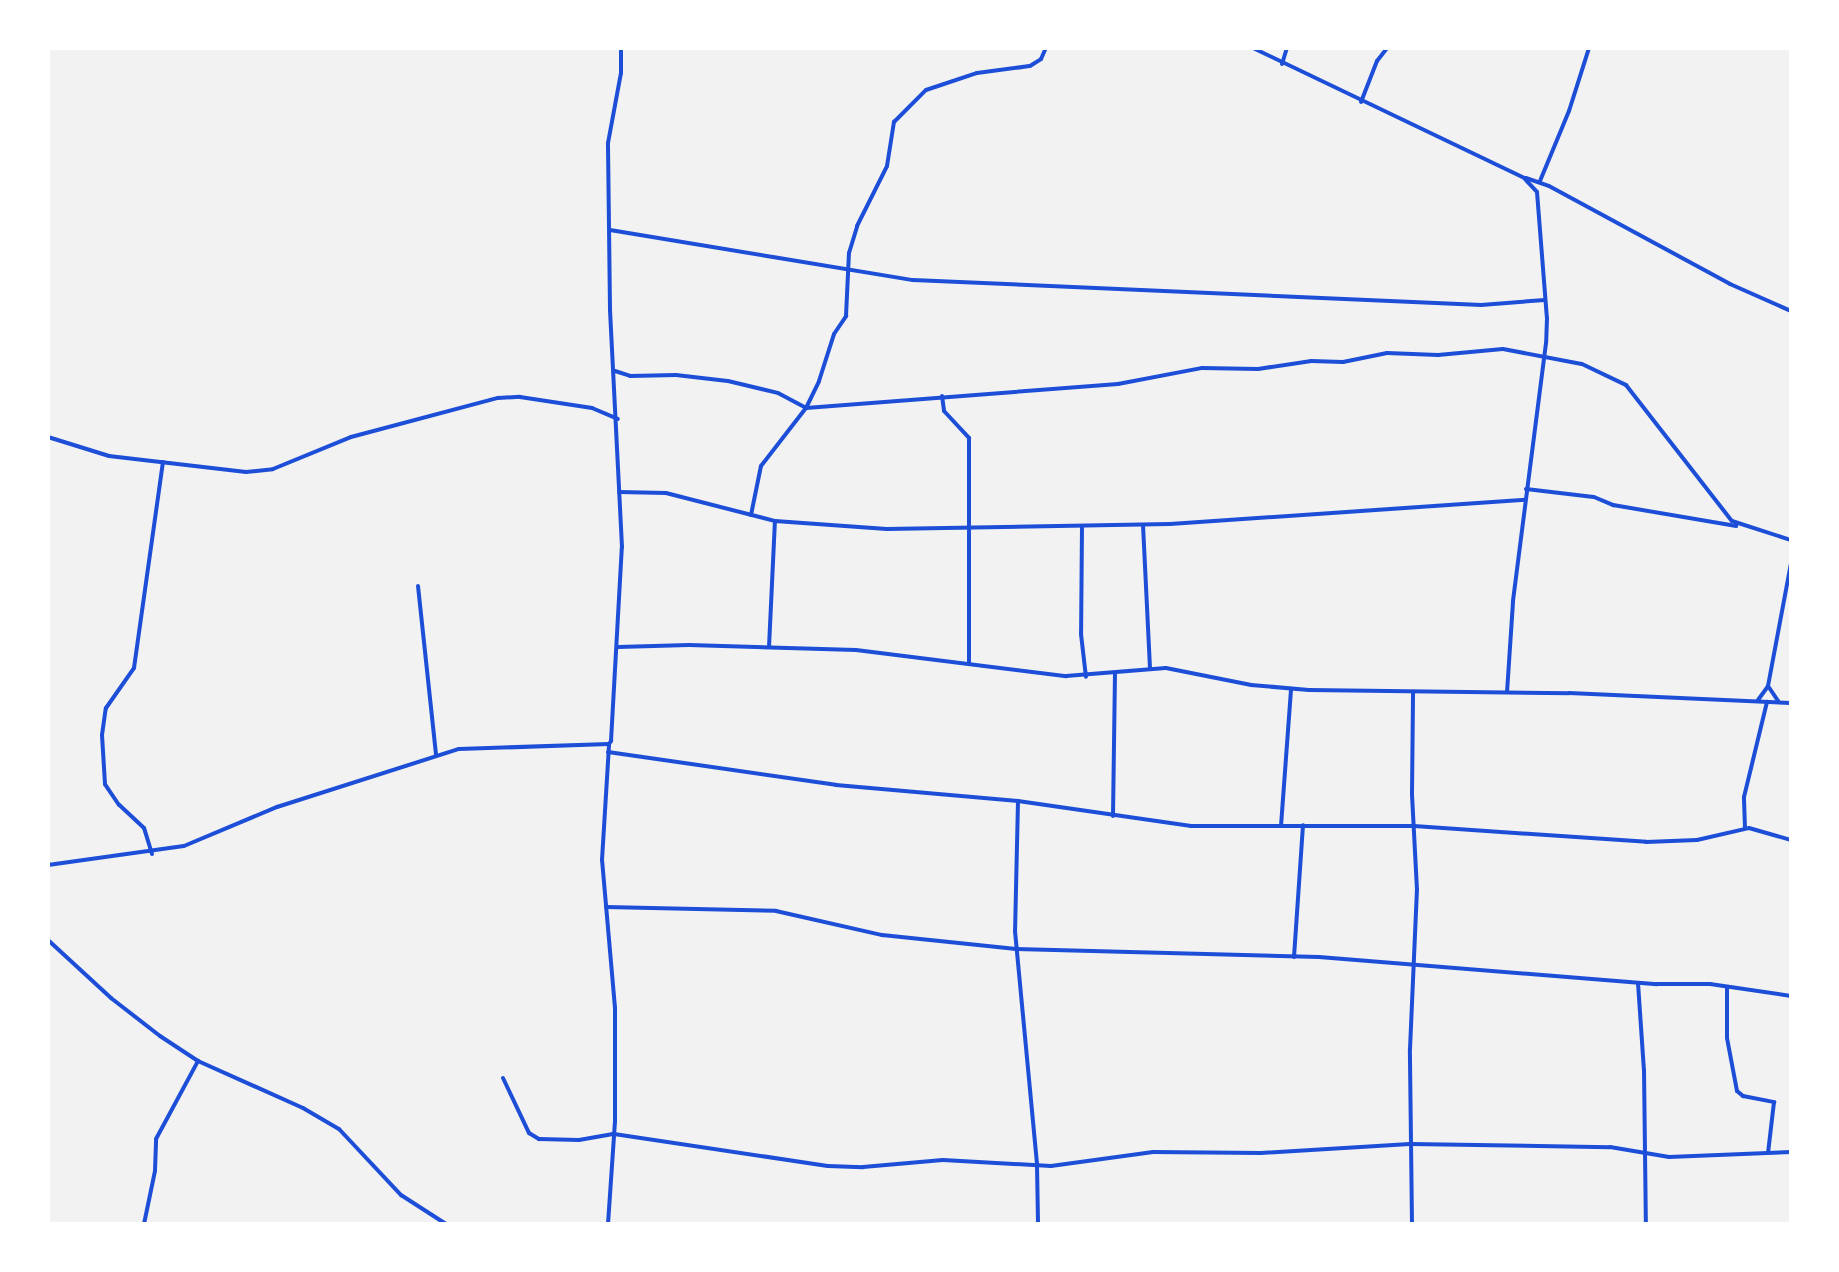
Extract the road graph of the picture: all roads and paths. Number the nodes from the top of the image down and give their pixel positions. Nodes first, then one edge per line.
1 (621, 48) edge
2 (1046, 48) edge
3 (1253, 48) edge
4 (1287, 48) edge
5 (1387, 48) edge
6 (1589, 48) edge
7 (1282, 64) junction
8 (1361, 102) junction
9 (1524, 178) junction
10 (1540, 182) junction
11 (610, 230) junction
12 (845, 270) junction
13 (1545, 300) junction
14 (1791, 311) edge
15 (1544, 357) junction
16 (615, 371) junction
17 (942, 396) junction
18 (806, 408) junction
19 (618, 419) junction
20 (48, 437) edge
21 (163, 462) junction
22 (1526, 489) junction
23 (619, 492) junction
24 (1525, 500) junction
25 (751, 515) junction
26 (775, 521) junction
27 (1143, 525) junction
28 (1082, 526) junction
29 (1740, 526) junction
30 (970, 528) junction
31 (1791, 540) edge
32 (1791, 563) edge
33 (418, 586) dead end
34 (618, 647) junction
35 (769, 647) junction
36 (969, 663) junction
37 (1150, 669) junction
38 (1115, 673) junction
39 (1086, 677) junction
40 (1768, 686) junction
41 (1291, 689) junction
42 (1507, 692) junction
43 (1413, 693) junction
44 (1758, 700) junction
45 (1768, 701) junction
46 (1778, 702) junction
47 (1791, 703) edge
48 (609, 744) junction
49 (608, 752) junction
50 (436, 755) junction
51 (1018, 801) junction
52 (1113, 816) junction
53 (1303, 825) junction
54 (1281, 826) junction
55 (1414, 826) junction
56 (1745, 828) junction
57 (1791, 840) edge
58 (152, 854) junction
59 (48, 865) edge
60 (606, 907) junction
61 (48, 940) edge
62 (1016, 949) junction
63 (1294, 957) junction
64 (1417, 964) junction
65 (1637, 982) junction
66 (1728, 986) junction
67 (1791, 996) edge
68 (198, 1061) junction
69 (503, 1078) dead end
70 (614, 1134) junction
71 (1410, 1144) junction
72 (1791, 1152) edge
73 (1768, 1153) junction
74 (1646, 1155) junction
75 (1037, 1165) junction
76 (144, 1224) edge
77 (446, 1224) edge
78 (608, 1224) edge
79 (1038, 1224) edge
80 (1412, 1224) edge
81 (1646, 1224) edge

1 - 11 street
2 - 12 street
3 - 7 street
4 - 7 street
5 - 8 street
6 - 10 street
7 - 8 street
8 - 9 street
9 - 10 street
9 - 13 street
10 - 14 street
11 - 12 street
11 - 16 street
12 - 13 street
12 - 18 street
13 - 15 street
15 - 17 street
15 - 22 street
15 - 29 street
16 - 18 street
16 - 19 street
17 - 18 street
17 - 30 street
18 - 25 street
19 - 21 street
19 - 23 street
20 - 21 street
21 - 58 street
22 - 24 street
22 - 29 street
23 - 25 street
23 - 34 street
24 - 27 street
24 - 42 street
25 - 26 street
26 - 30 street
26 - 35 street
27 - 28 street
27 - 37 street
28 - 30 street
28 - 39 street
29 - 31 street
30 - 36 street
32 - 40 street
33 - 50 street
34 - 35 street
34 - 48 street
35 - 36 street
36 - 39 street
37 - 38 street
37 - 41 street
38 - 39 street
38 - 52 street
40 - 44 street
40 - 46 street
41 - 43 street
41 - 54 street
42 - 43 street
42 - 44 street
43 - 55 street
44 - 45 street
45 - 46 street
45 - 56 street
46 - 47 street
48 - 49 street
48 - 50 street
49 - 51 street
49 - 60 street
50 - 58 street
51 - 52 street
51 - 62 street
52 - 54 street
53 - 54 street
53 - 55 street
53 - 63 street
55 - 56 street
55 - 64 street
56 - 57 street
58 - 59 street
60 - 62 street
60 - 70 street
61 - 68 street
62 - 63 street
62 - 75 street
63 - 64 street
64 - 65 street
64 - 71 street
65 - 66 street
65 - 74 street
66 - 67 street
66 - 73 street
68 - 76 street
68 - 77 street
69 - 70 street
70 - 75 street
70 - 78 street
71 - 74 street
71 - 75 street
71 - 80 street
72 - 73 street
73 - 74 street
74 - 81 street
75 - 79 street

